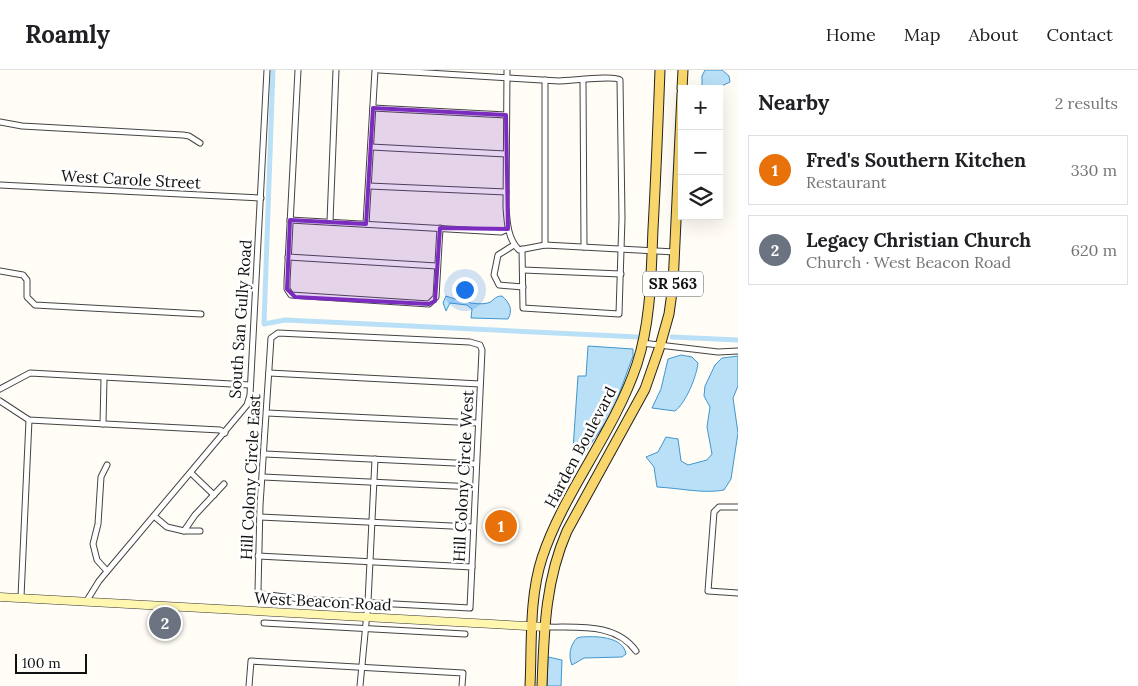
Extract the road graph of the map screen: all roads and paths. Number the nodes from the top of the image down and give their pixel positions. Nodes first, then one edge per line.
1 (267, 70) edge
2 (298, 70) edge
3 (336, 70) edge
4 (375, 70) edge
5 (379, 70) edge
6 (507, 70) edge
7 (660, 70) edge
8 (683, 70) edge
9 (507, 77) junction
10 (545, 80) junction
11 (583, 80) junction
12 (682, 85) edge
13 (373, 108) junction
14 (506, 116) junction
15 (0, 122) edge
16 (680, 130) edge
17 (200, 142) dead end
18 (371, 147) junction
19 (506, 154) junction
20 (0, 185) edge
21 (369, 186) junction
22 (506, 192) junction
23 (261, 198) junction
24 (290, 220) junction
25 (330, 222) junction
26 (366, 224) junction
27 (440, 228) junction
28 (508, 229) junction
29 (514, 245) junction
30 (545, 245) junction
31 (584, 247) junction
32 (522, 249) junction
33 (621, 249) junction
34 (652, 251) junction
35 (675, 252) junction
36 (288, 258) junction
37 (438, 266) junction
38 (524, 270) junction
39 (0, 272) edge
40 (621, 274) junction
41 (523, 287) junction
42 (201, 314) dead end
43 (642, 343) junction
44 (480, 345) joint
45 (660, 346) junction
46 (738, 351) edge
47 (268, 373) junction
48 (104, 378) junction
49 (480, 384) junction
50 (250, 385) junction
51 (0, 389) edge
52 (0, 401) edge
53 (267, 413) junction
54 (29, 420) junction
55 (478, 423) junction
56 (102, 424) junction
57 (225, 433) junction
58 (265, 454) junction
59 (375, 459) junction
60 (476, 464) junction
61 (107, 465) dead end
62 (191, 473) junction
63 (263, 477) junction
64 (374, 481) junction
65 (224, 484) dead end
66 (475, 487) junction
67 (214, 495) junction
68 (568, 502) junction
69 (738, 507) edge
70 (154, 516) junction
71 (260, 517) junction
72 (371, 522) junction
73 (473, 526) junction
74 (184, 531) junction
75 (200, 531) dead end
76 (567, 531) junction
77 (258, 556) junction
78 (369, 563) junction
79 (472, 567) junction
80 (107, 572) junction
81 (738, 593) edge
82 (0, 596) edge
83 (21, 597) junction
84 (86, 602) junction
85 (368, 602) junction
86 (366, 617) junction
87 (264, 623) dead end
88 (533, 626) junction
89 (545, 627) junction
90 (364, 628) junction
91 (465, 634) dead end
92 (636, 651) dead end
93 (361, 668) junction
94 (249, 686) edge
95 (360, 686) edge
96 (462, 686) edge
97 (530, 686) edge
98 (542, 686) edge

1 - 23 street, South San Gully Road
2 - 24 street
3 - 25 street
4 - 13 street
5 - 9 street
6 - 9 street
7 - 34 main road, Harden Boulevard / SR 563
8 - 12 main road
9 - 10 street
9 - 14 street
10 - 11 street
10 - 30 street
11 - 31 street
11 - 33 street
13 - 14 street
13 - 18 street
14 - 19 street
15 - 17 street
16 - 35 main road, Harden Boulevard / SR 563
18 - 19 street
18 - 21 street
19 - 22 street
20 - 23 street, West Carole Street
21 - 22 street
21 - 26 street
22 - 28 street
23 - 50 street, South San Gully Road
24 - 25 street
24 - 36 street
25 - 26 street
26 - 27 street
27 - 28 street
27 - 37 street
28 - 29 street
29 - 32 street
29 - 41 street
30 - 31 street
30 - 32 street
31 - 33 street
32 - 38 street
33 - 34 street
33 - 40 street
34 - 35 street
34 - 43 main road, Harden Boulevard / SR 563
35 - 45 main road, Harden Boulevard / SR 563
36 - 37 street
36 - 37 street
38 - 40 street
38 - 41 street
39 - 42 street
40 - 41 street
43 - 45 street
43 - 68 main road, Harden Boulevard / SR 563
44 - 47 street, Hill Colony Circle East
44 - 49 street, Hill Colony Circle West
45 - 46 street
45 - 76 main road, Harden Boulevard / SR 563
47 - 49 street
47 - 53 street, Hill Colony Circle East
48 - 50 street
48 - 51 street
48 - 56 street
49 - 55 street, Hill Colony Circle West
50 - 57 street, South San Gully Road
52 - 54 street
53 - 55 street
53 - 58 street, Hill Colony Circle East
54 - 56 street
54 - 83 street
55 - 60 street, Hill Colony Circle West
56 - 57 street
57 - 62 street, South San Gully Road
58 - 59 street
58 - 63 street, Hill Colony Circle East
59 - 60 street
59 - 64 street
60 - 66 street, Hill Colony Circle West
61 - 80 street
62 - 67 street
62 - 70 street, South San Gully Road
63 - 64 street
63 - 71 street, Hill Colony Circle East
64 - 66 street
64 - 72 street
65 - 67 street
66 - 73 street, Hill Colony Circle West
67 - 74 street
68 - 76 main road
68 - 88 main road, Harden Boulevard / SR 563
69 - 81 street
70 - 74 street
70 - 80 street, South San Gully Road
71 - 72 street
71 - 77 street, Hill Colony Circle East
72 - 73 street
72 - 78 street
73 - 79 street, Hill Colony Circle West
74 - 75 street
76 - 89 main road, Harden Boulevard / SR 563
77 - 78 street
77 - 85 street, Hill Colony Circle East
78 - 79 street
78 - 85 street
79 - 85 street, Hill Colony Circle West
80 - 84 street, South San Gully Road
82 - 83 street, West Beacon Road
83 - 84 street, West Beacon Road
84 - 86 street, West Beacon Road
85 - 86 street
86 - 88 street, West Beacon Road
86 - 90 street
87 - 90 street
88 - 89 street, West Beacon Road
88 - 97 main road, Harden Boulevard / SR 563
89 - 92 street, West Beacon Road
89 - 98 main road, Harden Boulevard / SR 563
90 - 91 street
90 - 93 street
93 - 94 street
93 - 95 street
93 - 96 street

